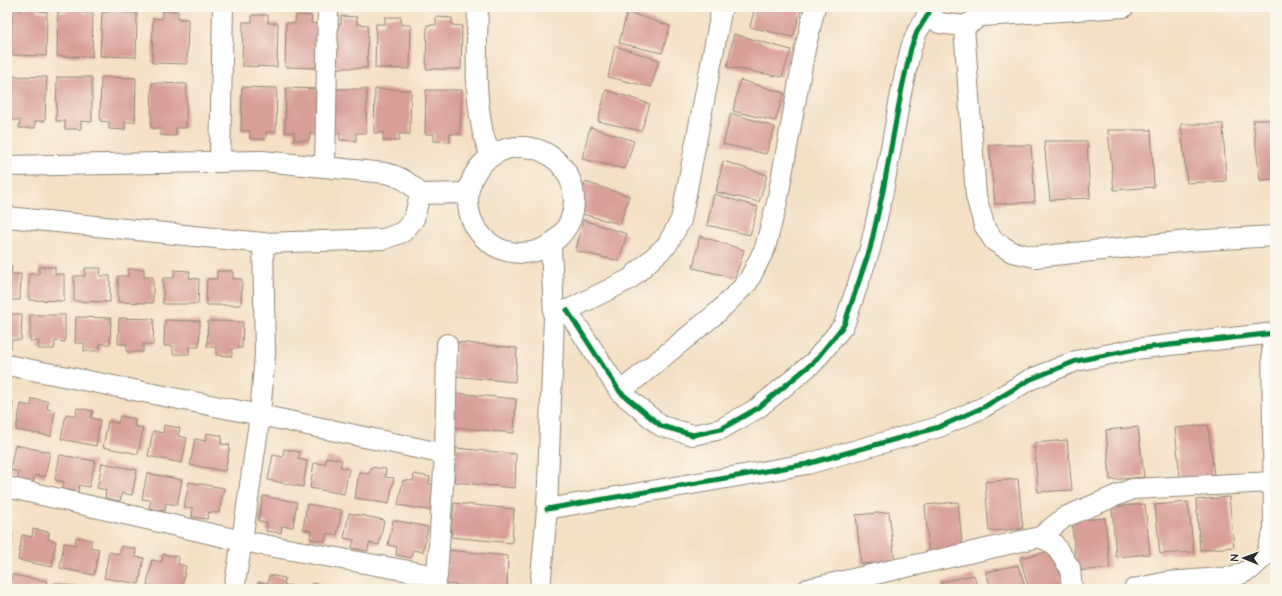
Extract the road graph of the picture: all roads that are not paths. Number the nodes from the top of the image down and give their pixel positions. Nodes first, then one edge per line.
1 (223, 7) edge
2 (328, 7) edge
3 (478, 7) edge
4 (722, 7) edge
5 (815, 7) edge
6 (1124, 7) edge
7 (927, 10) edge
8 (984, 12) edge
9 (964, 26) junction
10 (490, 157) junction
11 (220, 162) junction
12 (7, 166) edge
13 (325, 167) junction
14 (467, 193) junction
15 (420, 194) junction
16 (7, 217) edge
17 (1275, 236) edge
18 (263, 243) junction
19 (551, 246) junction
20 (561, 314) junction
21 (1273, 333) edge
22 (447, 344) dead end
23 (7, 365) edge
24 (620, 392) junction
25 (260, 415) junction
26 (445, 454) junction
27 (1274, 482) junction
28 (7, 487) edge
29 (547, 509) junction
30 (1040, 537) junction
31 (242, 541) junction
32 (435, 582) edge
33 (234, 589) edge
34 (540, 589) edge
35 (808, 589) edge
36 (1072, 589) edge
37 (1134, 589) edge

1 - 11 street
2 - 13 street
3 - 10 street
4 - 20 street
5 - 24 street
6 - 8 street
7 - 9 street
7 - 24 street
8 - 9 street
9 - 17 street
10 - 14 street
10 - 19 street
11 - 12 street
11 - 13 street
13 - 15 street
14 - 15 street
14 - 19 street
15 - 18 street
16 - 18 street
18 - 25 street
19 - 20 street
20 - 24 street
20 - 29 street
21 - 27 street
21 - 29 street
22 - 26 street
23 - 25 street
25 - 26 street
25 - 31 street
26 - 32 street
27 - 30 street
27 - 37 street
28 - 31 street
29 - 34 street
30 - 35 street
30 - 36 street
31 - 32 street
31 - 33 street

